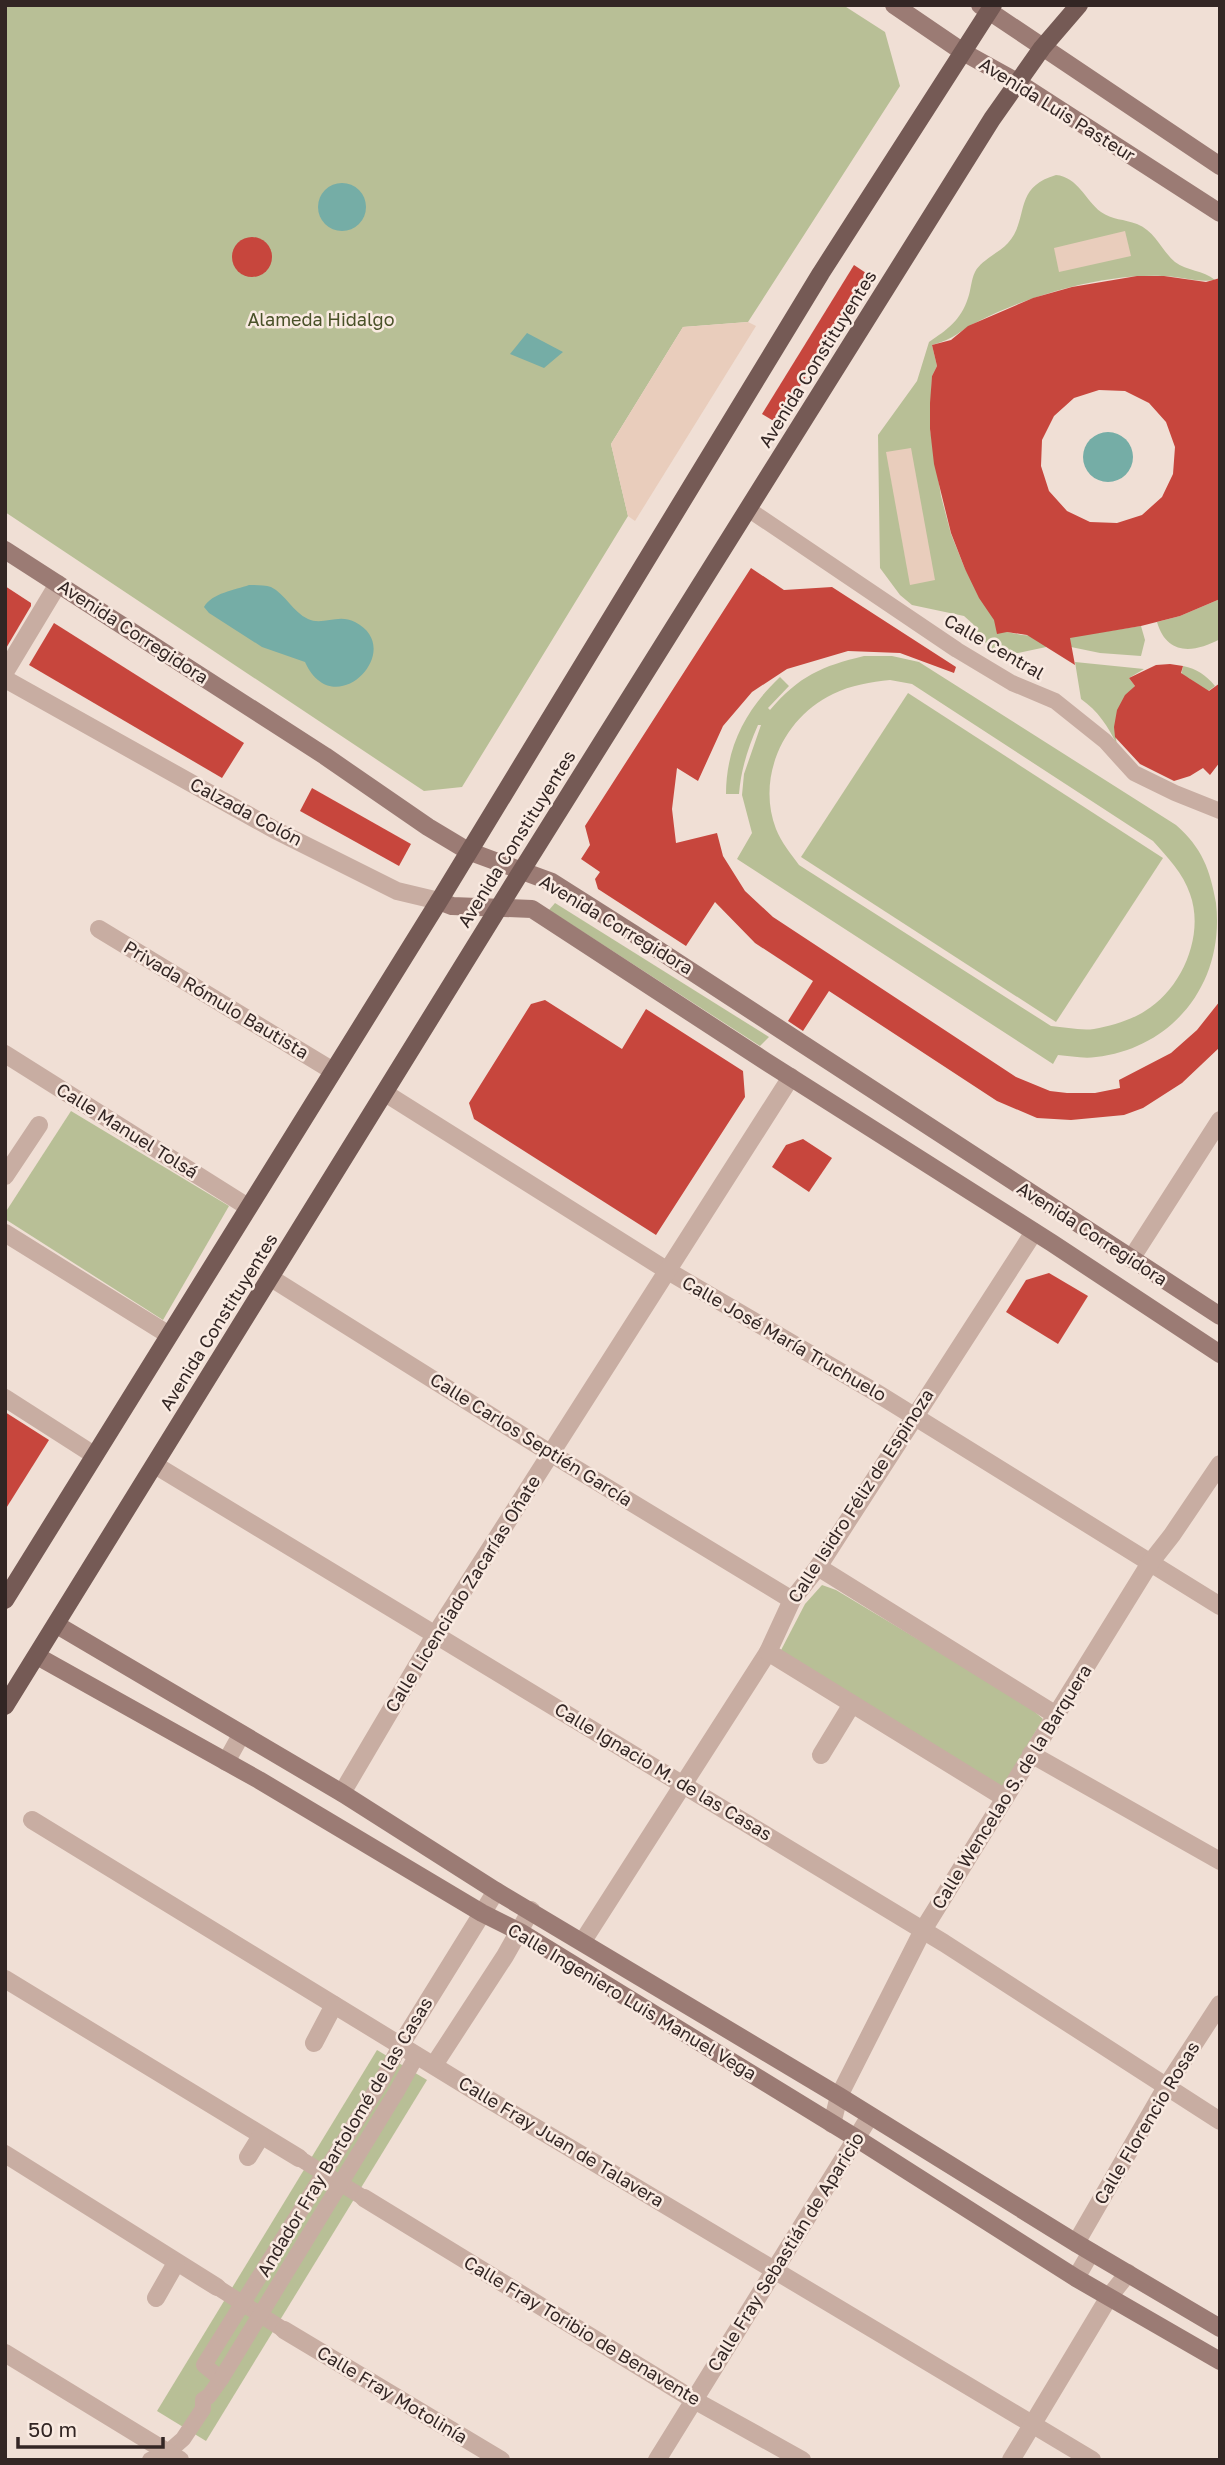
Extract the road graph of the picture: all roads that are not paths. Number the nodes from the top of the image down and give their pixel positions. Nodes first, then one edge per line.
1 (894, 5) edge
2 (1079, 5) edge
3 (987, 7) edge
4 (1042, 48) junction
5 (963, 52) junction
6 (1017, 82) junction
7 (1220, 166) edge
8 (1220, 213) edge
9 (748, 509) junction
10 (5, 550) edge
11 (58, 584) junction
12 (5, 672) edge
13 (5, 679) edge
14 (1220, 811) edge
15 (468, 851) junction
16 (522, 870) junction
17 (439, 901) junction
18 (500, 908) junction
19 (99, 929) dead end
20 (5, 1054) edge
21 (333, 1071) junction
22 (791, 1077) junction
23 (385, 1093) junction
24 (1220, 1120) edge
25 (38, 1125) dead end
26 (5, 1176) edge
27 (248, 1207) junction
28 (1034, 1232) junction
29 (5, 1233) edge
30 (1131, 1259) junction
31 (668, 1271) junction
32 (271, 1278) junction
33 (1220, 1316) edge
34 (169, 1335) junction
35 (1220, 1354) edge
36 (5, 1398) edge
37 (915, 1417) junction
38 (550, 1453) junction
39 (94, 1455) junction
40 (1220, 1464) edge
41 (155, 1465) junction
42 (1150, 1563) junction
43 (818, 1567) junction
44 (5, 1600) edge
45 (792, 1600) junction
46 (1220, 1606) edge
47 (57, 1625) junction
48 (435, 1634) junction
49 (768, 1652) junction
50 (37, 1656) junction
51 (852, 1704) junction
52 (5, 1706) edge
53 (1056, 1715) junction
54 (242, 1735) junction
55 (1031, 1754) junction
56 (821, 1755) dead end
57 (226, 1762) junction
58 (684, 1784) junction
59 (342, 1793) junction
60 (1005, 1798) junction
61 (32, 1820) dead end
62 (1220, 1861) edge
63 (496, 1891) junction
64 (531, 1910) junction
65 (482, 1913) junction
66 (923, 1930) junction
67 (520, 1932) junction
68 (583, 1941) junction
69 (5, 1979) edge
70 (1220, 2004) edge
71 (334, 2005) junction
72 (314, 2043) dead end
73 (400, 2046) junction
74 (416, 2055) junction
75 (434, 2066) junction
76 (1166, 2087) junction
77 (839, 2096) junction
78 (870, 2116) junction
79 (1220, 2121) edge
80 (832, 2124) junction
81 (261, 2136) junction
82 (856, 2138) junction
83 (5, 2154) edge
84 (248, 2157) dead end
85 (299, 2158) joint
86 (324, 2173) junction
87 (340, 2184) junction
88 (364, 2198) joint
89 (1084, 2248) junction
90 (176, 2263) junction
91 (775, 2272) junction
92 (1128, 2273) junction
93 (1076, 2278) junction
94 (217, 2287) joint
95 (1109, 2297) junction
96 (156, 2298) dead end
97 (243, 2304) junction
98 (260, 2315) junction
99 (1220, 2328) edge
100 (284, 2330) joint
101 (5, 2353) edge
102 (1220, 2361) edge
103 (221, 2379) junction
104 (694, 2400) junction
105 (1032, 2425) junction
106 (173, 2456) edge
107 (150, 2460) edge
108 (501, 2460) edge
109 (657, 2460) edge
110 (802, 2460) edge
111 (1011, 2460) edge
112 (1092, 2460) edge

1 - 5 main road, Avenida Luis Pasteur
2 - 4 main road, Avenida Constituyentes
3 - 4 main road
3 - 5 main road, Avenida Constituyentes
4 - 6 main road, Avenida Constituyentes
4 - 7 main road
5 - 6 main road, Avenida Luis Pasteur
5 - 15 main road, Avenida Constituyentes
6 - 8 main road, Avenida Luis Pasteur
6 - 9 main road, Avenida Constituyentes
9 - 14 street, Calle Central
9 - 16 main road, Avenida Constituyentes
10 - 11 main road, Avenida Corregidora
11 - 12 street
11 - 15 main road, Avenida Corregidora
13 - 17 street, Calzada Colón
15 - 16 main road, Avenida Corregidora
15 - 17 main road, Avenida Constituyentes
16 - 18 main road, Avenida Constituyentes
16 - 30 main road, Avenida Corregidora
17 - 18 main road, Calzada Colón
17 - 21 main road, Avenida Constituyentes
18 - 22 main road, Avenida Corregidora
18 - 23 main road, Avenida Constituyentes
19 - 21 street, Privada Rómulo Bautista
20 - 27 street, Calle Manuel Tolsá
21 - 27 main road, Avenida Constituyentes
22 - 28 main road, Avenida Corregidora
22 - 31 street, Calle Licenciado Zacarías Oñate
23 - 31 street, Calle José María Truchuelo
23 - 32 main road, Avenida Constituyentes
24 - 30 street
25 - 26 street
27 - 34 main road, Avenida Constituyentes
28 - 35 main road, Avenida Corregidora
28 - 37 street, Calle Isidro Féliz de Espinoza
29 - 34 street
30 - 33 main road, Avenida Corregidora
31 - 37 street, Calle José María Truchuelo
31 - 38 street, Calle Licenciado Zacarías Oñate
32 - 38 street, Calle Carlos Septién García
32 - 41 main road, Avenida Constituyentes
34 - 39 main road, Avenida Constituyentes
36 - 39 street
37 - 42 street, Calle José María Truchuelo
37 - 43 street, Calle Isidro Féliz de Espinoza
38 - 45 street, Calle Carlos Septién García
38 - 48 street, Calle Licenciado Zacarías Oñate
39 - 44 main road, Avenida Constituyentes
40 - 42 street, Calle Wencelao S. de la Barquera
41 - 47 main road, Avenida Constituyentes
41 - 48 street, Calle Ignacio M. de las Casas
42 - 46 street, Calle José María Truchuelo
42 - 53 street, Calle Wencelao S. de la Barquera
43 - 45 street, Calle Isidro Féliz de Espinoza
43 - 53 street
45 - 49 street, Calle Isidro Féliz de Espinoza
47 - 50 main road, Avenida Constituyentes
47 - 54 main road, Calle Ingeniero Luis Manuel Vega
48 - 58 street, Calle Ignacio M. de las Casas
48 - 59 street, Calle Licenciado Zacarías Oñate
49 - 51 street
49 - 58 street, Calle Isidro Féliz de Espinoza
50 - 52 main road, Avenida Constituyentes
50 - 57 main road, Calle Ingeniero Luis Manuel Vega
51 - 56 street
51 - 60 street
53 - 55 street, Calle Wencelao S. de la Barquera
54 - 57 street
54 - 59 main road, Calle Ingeniero Luis Manuel Vega
55 - 60 street, Calle Wencelao S. de la Barquera
55 - 62 street
57 - 65 main road, Calle Ingeniero Luis Manuel Vega
58 - 66 street, Calle Ignacio M. de las Casas
58 - 68 street, Calle Isidro Féliz de Espinoza
59 - 63 main road, Calle Ingeniero Luis Manuel Vega
60 - 66 street, Calle Wencelao S. de la Barquera
61 - 71 street, Calle Fray Juan de Talavera
63 - 64 main road, Calle Ingeniero Luis Manuel Vega
63 - 65 street, Andador Fray Bartolomé de las Casas
64 - 67 street
64 - 68 main road, Calle Ingeniero Luis Manuel Vega
65 - 67 main road, Calle Ingeniero Luis Manuel Vega
65 - 73 street, Andador Fray Bartolomé de las Casas
66 - 76 street, Calle Ignacio M. de las Casas
66 - 77 street, Calle Wencelao S. de la Barquera
67 - 75 street
67 - 80 main road, Calle Ingeniero Luis Manuel Vega
68 - 77 main road, Calle Ingeniero Luis Manuel Vega
69 - 81 street
70 - 76 street, Calle Florencio Rosas
71 - 72 street
71 - 73 street, Calle Fray Juan de Talavera
73 - 74 street, Calle Fray Juan de Talavera
73 - 86 street, Andador Fray Bartolomé de las Casas
74 - 75 street, Calle Fray Juan de Talavera
74 - 87 street, Andador Fray Bartolomé de las Casas
75 - 91 street, Calle Fray Juan de Talavera
76 - 79 street, Calle Ignacio M. de las Casas
76 - 89 street, Calle Florencio Rosas
77 - 78 main road, Calle Ingeniero Luis Manuel Vega
77 - 80 street, Calle Wencelao S. de la Barquera
78 - 82 street, Calle Fray Sebastián de Aparicio
78 - 89 main road, Calle Ingeniero Luis Manuel Vega
80 - 82 main road, Calle Ingeniero Luis Manuel Vega
81 - 84 street
81 - 85 street
82 - 91 street, Calle Fray Sebastián de Aparicio
82 - 93 main road, Calle Ingeniero Luis Manuel Vega
83 - 90 street
85 - 86 street
86 - 87 street
86 - 97 street, Andador Fray Bartolomé de las Casas
87 - 88 street
87 - 98 street, Andador Fray Bartolomé de las Casas
88 - 104 street, Calle Fray Toribio de Benavente
89 - 92 main road, Calle Ingeniero Luis Manuel Vega
89 - 93 street, Calle Florencio Rosas
90 - 94 street
90 - 96 street
91 - 104 street, Calle Fray Sebastián de Aparicio
91 - 105 street, Calle Fray Juan de Talavera
92 - 95 street
92 - 99 main road, Calle Ingeniero Luis Manuel Vega
93 - 95 main road, Calle Ingeniero Luis Manuel Vega
94 - 97 street
95 - 102 main road, Calle Ingeniero Luis Manuel Vega
95 - 105 street
97 - 98 street
97 - 103 street, Andador Fray Bartolomé de las Casas
98 - 100 street
98 - 103 street, Andador Fray Bartolomé de las Casas
100 - 108 street, Calle Fray Motolinía
101 - 106 street
103 - 106 street, Andador Fray Bartolomé de las Casas
104 - 109 street, Calle Fray Sebastián de Aparicio
104 - 110 street, Calle Fray Toribio de Benavente
105 - 111 street
105 - 112 street, Calle Fray Juan de Talavera
106 - 107 street, Andador Fray Bartolomé de las Casas

